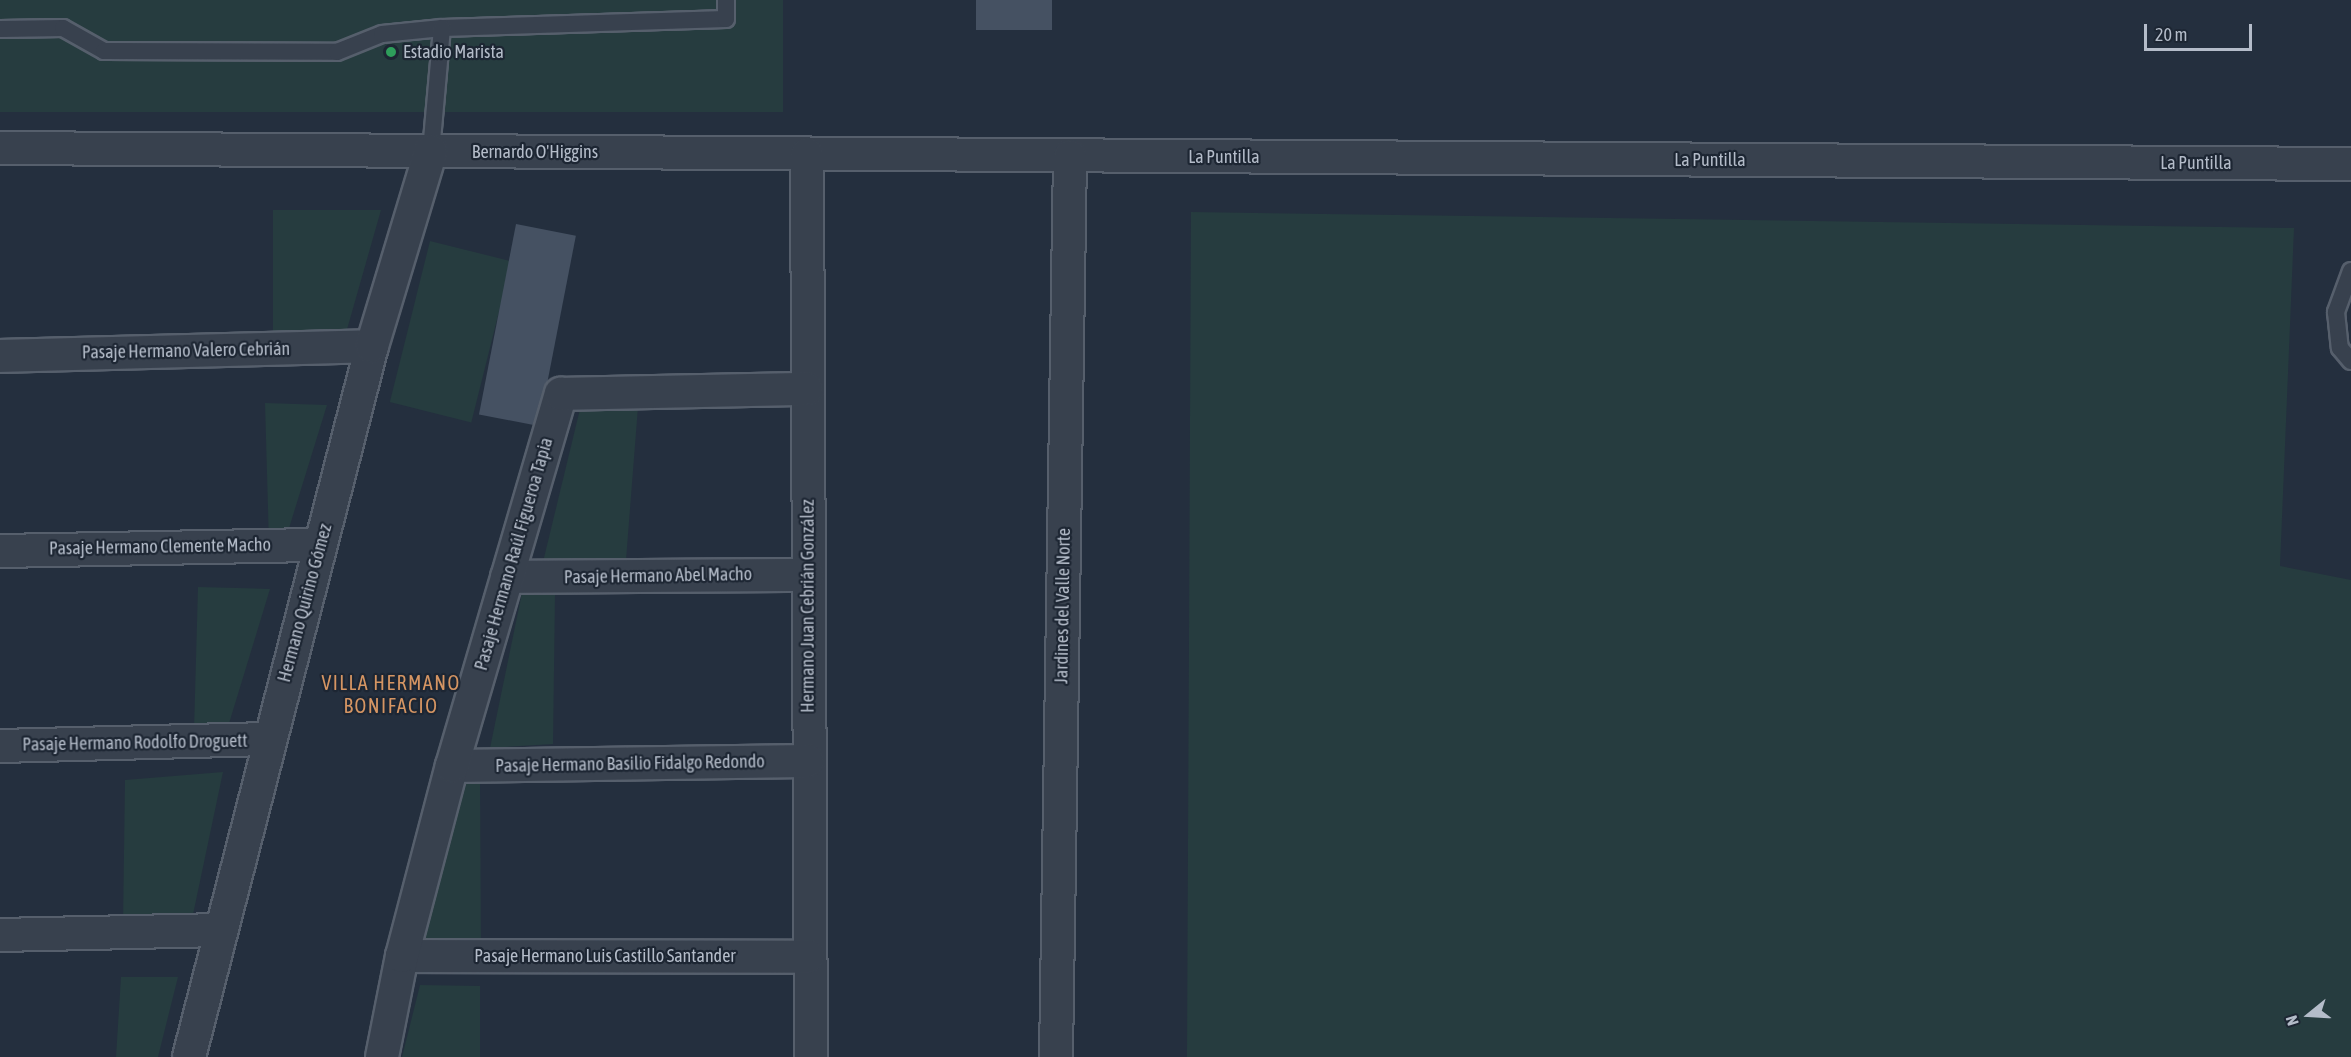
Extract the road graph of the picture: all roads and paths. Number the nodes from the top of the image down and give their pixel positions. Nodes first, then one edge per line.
1 (726, 0) edge
2 (0, 28) edge
3 (442, 28) junction
4 (0, 148) edge
5 (431, 152) junction
6 (807, 154) junction
7 (1070, 156) junction
8 (2351, 164) edge
9 (2351, 272) edge
10 (372, 346) junction
11 (0, 356) edge
12 (2351, 361) edge
13 (807, 389) junction
14 (320, 545) junction
15 (0, 551) edge
16 (808, 575) junction
17 (507, 577) junction
18 (269, 739) junction
19 (0, 746) edge
20 (808, 761) junction
21 (452, 766) junction
22 (220, 930) junction
23 (0, 935) edge
24 (402, 956) junction
25 (808, 957) junction
26 (189, 1057) edge
27 (382, 1057) edge
28 (811, 1057) edge
29 (1056, 1057) edge

1 - 3 lane
2 - 3 lane
3 - 5 lane
4 - 5 street, Bernardo O'Higgins
5 - 6 street, Bernardo O'Higgins
5 - 10 street, Hermano Quirino Gómez
6 - 7 street, Bernardo O'Higgins
6 - 13 street, Hermano Juan Cebrián González
7 - 8 street, La Puntilla
7 - 29 street, Jardines del Valle Norte
9 - 12 lane
10 - 11 street, Pasaje Hermano Valero Cebrián
10 - 14 street, Hermano Quirino Gómez
13 - 16 street, Hermano Juan Cebrián González
13 - 17 street, Pasaje Hermano Raúl Figueroa Tapia
14 - 15 street, Pasaje Hermano Clemente Macho
14 - 18 street, Hermano Quirino Gómez
16 - 17 street, Pasaje Hermano Abel Macho
16 - 20 street, Hermano Juan Cebrián González
17 - 21 street, Pasaje Hermano Raúl Figueroa Tapia
18 - 19 street, Pasaje Hermano Rodolfo Droguett
18 - 22 street, Hermano Quirino Gómez
20 - 21 street, Pasaje Hermano Basilio Fidalgo Redondo
20 - 25 street, Hermano Juan Cebrián González
21 - 24 street, Pasaje Hermano Raúl Figueroa Tapia
22 - 23 street
22 - 26 street, Hermano Quirino Gómez
24 - 25 street, Pasaje Hermano Luis Castillo Santander
24 - 27 street, Pasaje Hermano Raúl Figueroa Tapia
25 - 28 street, Hermano Juan Cebrián González

